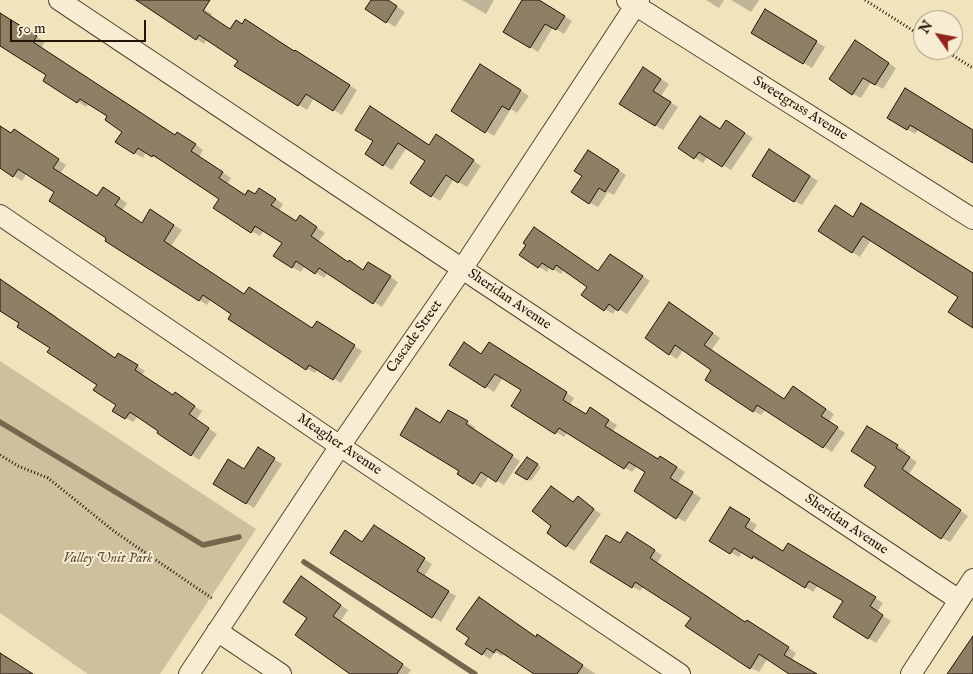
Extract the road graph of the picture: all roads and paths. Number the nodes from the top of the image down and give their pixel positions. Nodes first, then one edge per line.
1 (58, 0) edge
2 (865, 0) edge
3 (634, 2) edge
4 (913, 31) edge
5 (960, 60) edge
6 (973, 68) edge
7 (0, 215) edge
8 (973, 219) edge
9 (462, 269) junction
10 (340, 446) junction
11 (0, 455) edge
12 (973, 579) edge
13 (213, 598) dead end
14 (958, 600) junction
15 (218, 631) junction
16 (189, 674) edge
17 (281, 674) edge
18 (680, 674) edge
19 (911, 674) edge

1 - 9 street, Sheridan Avenue
2 - 4 path
3 - 8 street, Sweetgrass Avenue
3 - 9 street, Cascade Street
5 - 6 path
7 - 10 street, Meagher Avenue
9 - 10 street, Cascade Street
9 - 14 street, Sheridan Avenue
10 - 15 street, Cascade Street
10 - 18 street, Meagher Avenue
11 - 13 path
12 - 14 street
14 - 19 street
15 - 16 street, Cascade Street
15 - 17 street

